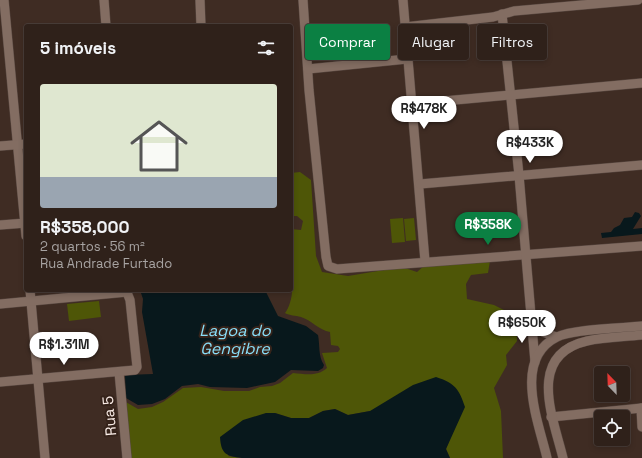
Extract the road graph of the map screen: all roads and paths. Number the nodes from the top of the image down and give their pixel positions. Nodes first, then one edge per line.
1 (4, 0) edge
2 (104, 0) edge
3 (200, 0) edge
4 (303, 0) edge
5 (403, 0) edge
6 (638, 0) edge
7 (502, 14) junction
8 (106, 24) edge
9 (201, 24) edge
10 (405, 24) edge
11 (425, 24) edge
12 (398, 60) edge
13 (407, 60) edge
14 (5, 64) edge
15 (308, 68) junction
16 (642, 83) edge
17 (511, 95) junction
18 (411, 104) junction
19 (24, 144) edge
20 (16, 145) junction
21 (0, 146) edge
22 (642, 165) edge
23 (519, 175) junction
24 (420, 184) junction
25 (24, 207) edge
26 (24, 223) edge
27 (0, 225) edge
28 (642, 246) edge
29 (526, 254) junction
30 (425, 261) junction
31 (30, 292) edge
32 (115, 292) edge
33 (126, 292) edge
34 (31, 300) junction
35 (0, 304) edge
36 (531, 325) junction
37 (642, 326) edge
38 (642, 335) edge
39 (556, 337) junction
40 (535, 362) junction
41 (119, 372) junction
42 (38, 379) junction
43 (0, 382) edge
44 (641, 408) edge
45 (551, 417) junction
46 (642, 427) edge
47 (558, 440) junction
48 (544, 443) junction
49 (45, 458) edge
50 (127, 458) edge
51 (547, 458) edge
52 (563, 458) edge

1 - 14 street
2 - 8 street
3 - 9 street
4 - 15 street
5 - 10 street
6 - 7 street
7 - 11 street
7 - 17 street
12 - 15 street
13 - 18 street
14 - 20 street
15 - 30 street
16 - 17 street
17 - 18 street
17 - 23 street
18 - 24 street
19 - 20 street
20 - 21 street
20 - 25 street
22 - 23 street
23 - 24 street
23 - 29 street
24 - 30 street
26 - 27 street
28 - 29 street
29 - 30 street
29 - 36 street
31 - 34 street
32 - 34 street
33 - 41 street
34 - 35 street
34 - 42 street
36 - 39 street
36 - 40 street
37 - 39 street
38 - 45 street
39 - 40 street
40 - 48 street
41 - 42 street
41 - 50 street, Rua 5
42 - 43 street
42 - 49 street
44 - 45 street
44 - 46 street
45 - 47 street
47 - 48 street
47 - 52 street
48 - 51 street

